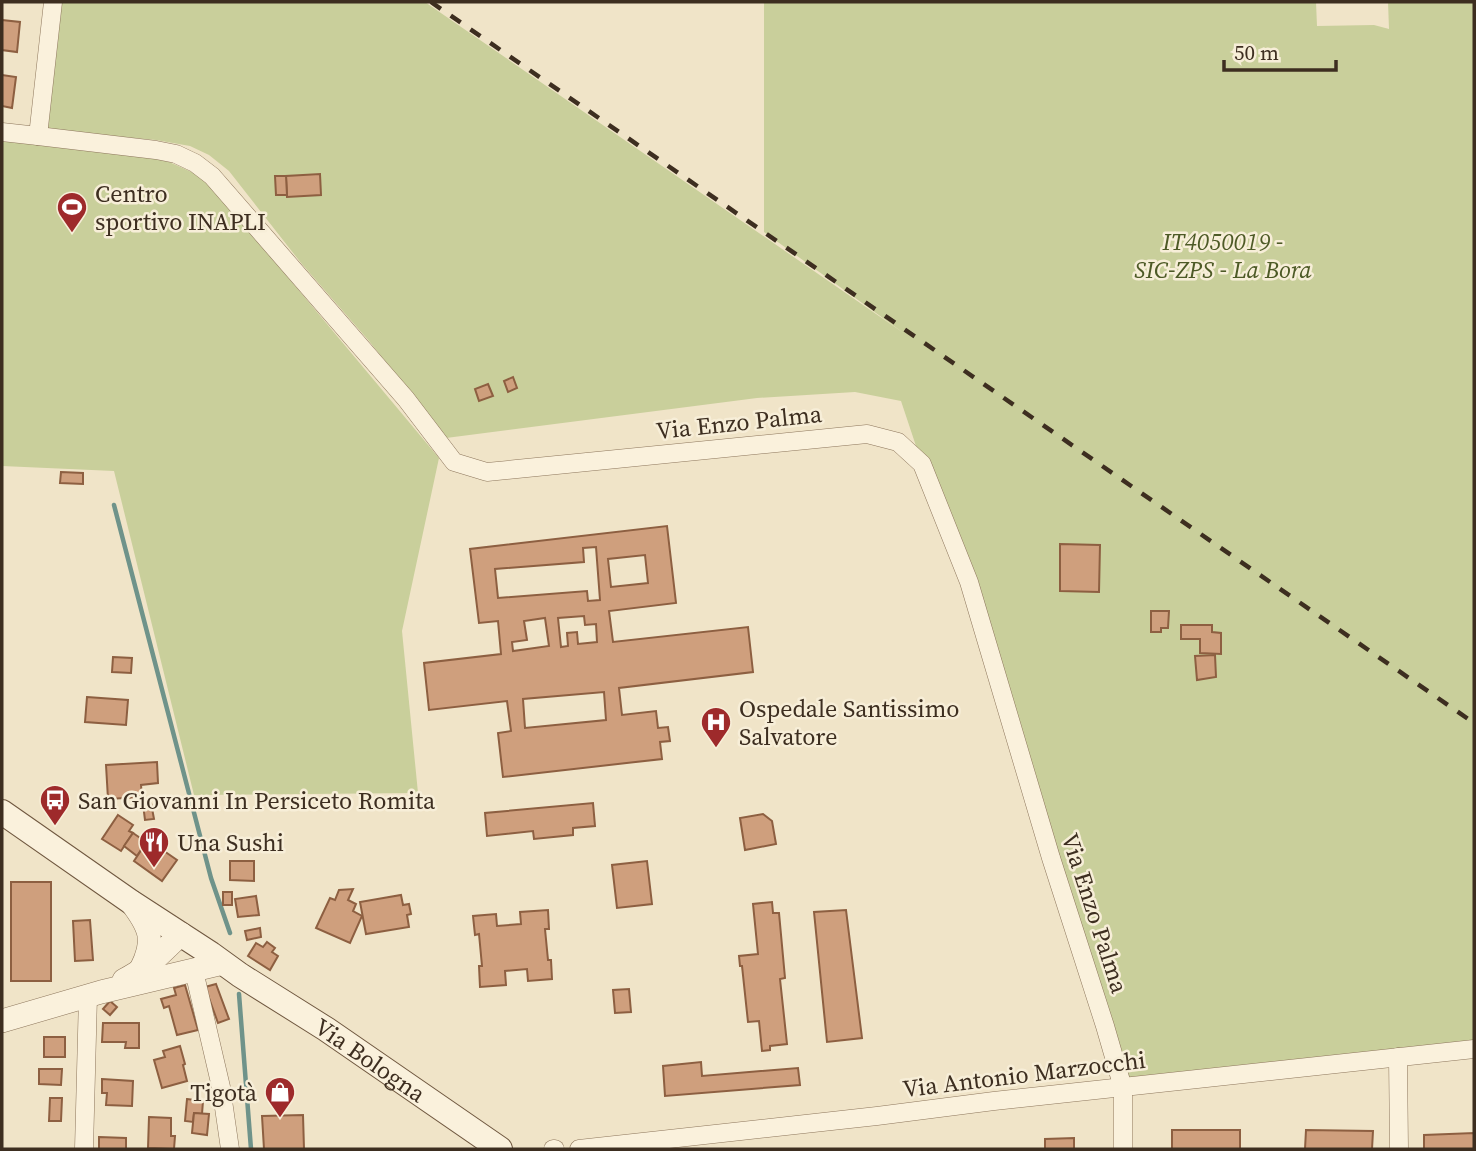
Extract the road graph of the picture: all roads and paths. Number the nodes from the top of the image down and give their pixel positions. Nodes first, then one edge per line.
1 (53, 2) edge
2 (2, 132) edge
3 (38, 136) junction
4 (2, 813) edge
5 (131, 902) junction
6 (187, 938) junction
7 (232, 969) junction
8 (139, 973) junction
9 (184, 973) junction
10 (94, 994) junction
11 (283, 1002) junction
12 (2, 1021) edge
13 (294, 1025) junction
14 (346, 1043) junction
15 (1474, 1049) edge
16 (1398, 1057) junction
17 (382, 1087) junction
18 (1123, 1087) junction
19 (84, 1149) edge
20 (230, 1149) edge
21 (473, 1149) edge
22 (500, 1149) edge
23 (579, 1149) edge
24 (1123, 1149) edge
25 (1399, 1149) edge

1 - 3 street
2 - 3 street, Via Enzo Palma
3 - 18 street, Via Enzo Palma
4 - 5 main road, Via Bologna
5 - 6 main road, Via Bologna
5 - 8 street
6 - 7 main road, Via Bologna
6 - 8 street
6 - 9 street
7 - 9 street
7 - 11 main road, Via Bologna
7 - 13 main road, Via Bologna
8 - 10 street
9 - 10 street
9 - 20 street
10 - 12 street
10 - 19 street
11 - 13 street
11 - 14 main road, Via Bologna
13 - 17 main road, Via Bologna
14 - 17 street
14 - 22 main road, Via Bologna
15 - 16 street, Via Antonio Marzocchi
16 - 18 street, Via Antonio Marzocchi
16 - 25 street
17 - 21 main road, Via Bologna
18 - 23 street, Via Antonio Marzocchi
18 - 24 street, Via Enzo Palma

